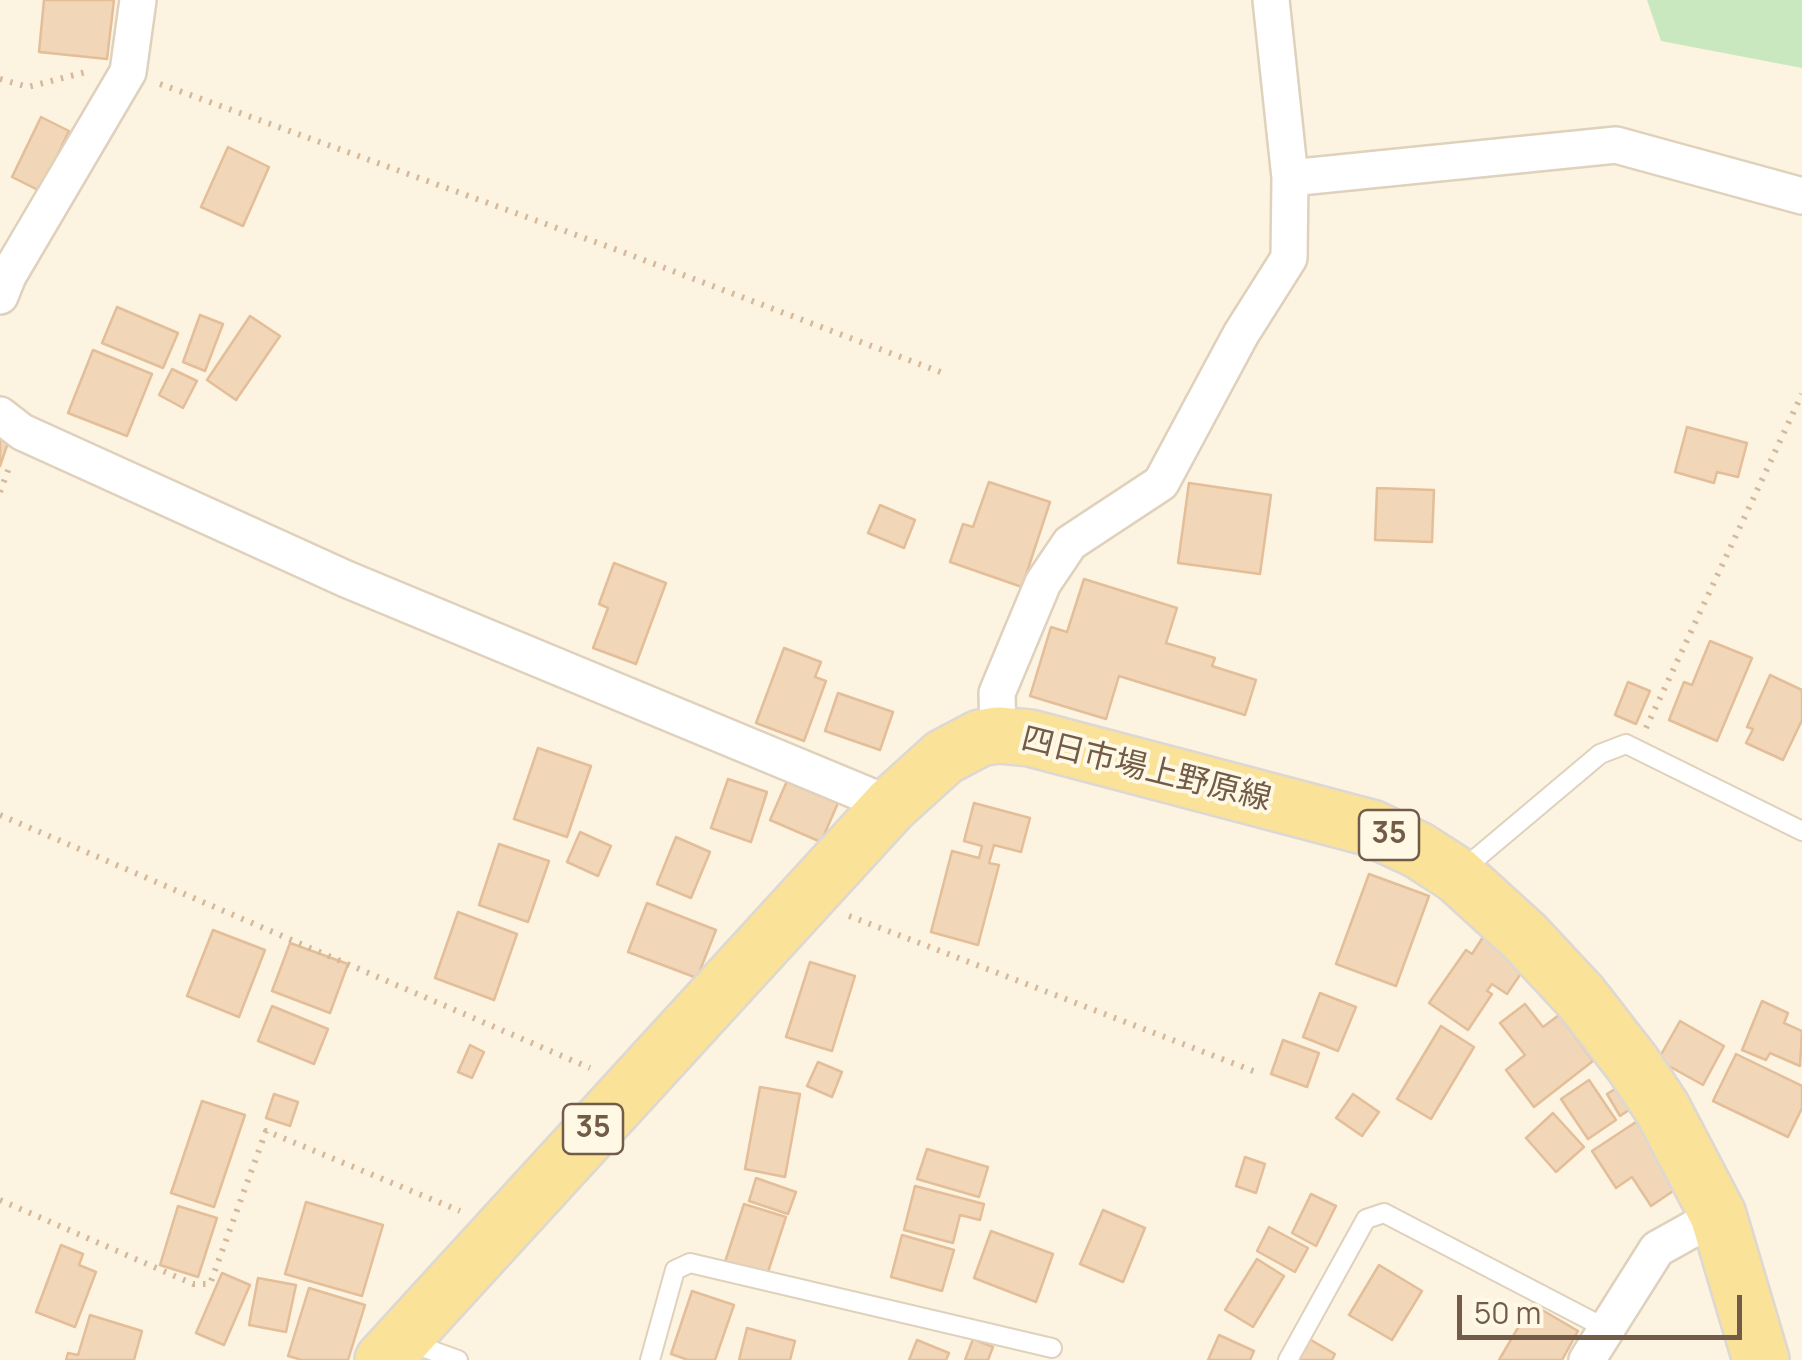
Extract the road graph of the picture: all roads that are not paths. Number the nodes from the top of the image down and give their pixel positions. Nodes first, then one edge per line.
1 (138, 0) edge
2 (1271, 0) edge
3 (1290, 178) junction
4 (1802, 196) edge
5 (0, 296) edge
6 (0, 415) edge
7 (998, 735) junction
8 (891, 805) junction
9 (1802, 830) edge
10 (1456, 875) junction
11 (1718, 1215) junction
12 (1607, 1329) junction
13 (1052, 1348) dead end
14 (392, 1350) edge
15 (458, 1360) edge
16 (650, 1360) edge
17 (1288, 1360) edge
18 (1588, 1360) edge
19 (1760, 1360) edge

1 - 5 street
2 - 3 street
3 - 4 street
3 - 7 street
6 - 8 street
7 - 8 main road, 四日市場上野原線 / 35
7 - 10 main road, 四日市場上野原線 / 35
8 - 14 main road, 四日市場上野原線 / 35
9 - 10 lane
10 - 11 main road, 四日市場上野原線 / 35
11 - 12 street
11 - 19 main road, 四日市場上野原線 / 35
12 - 17 lane
12 - 18 street
13 - 16 lane
14 - 15 lane

